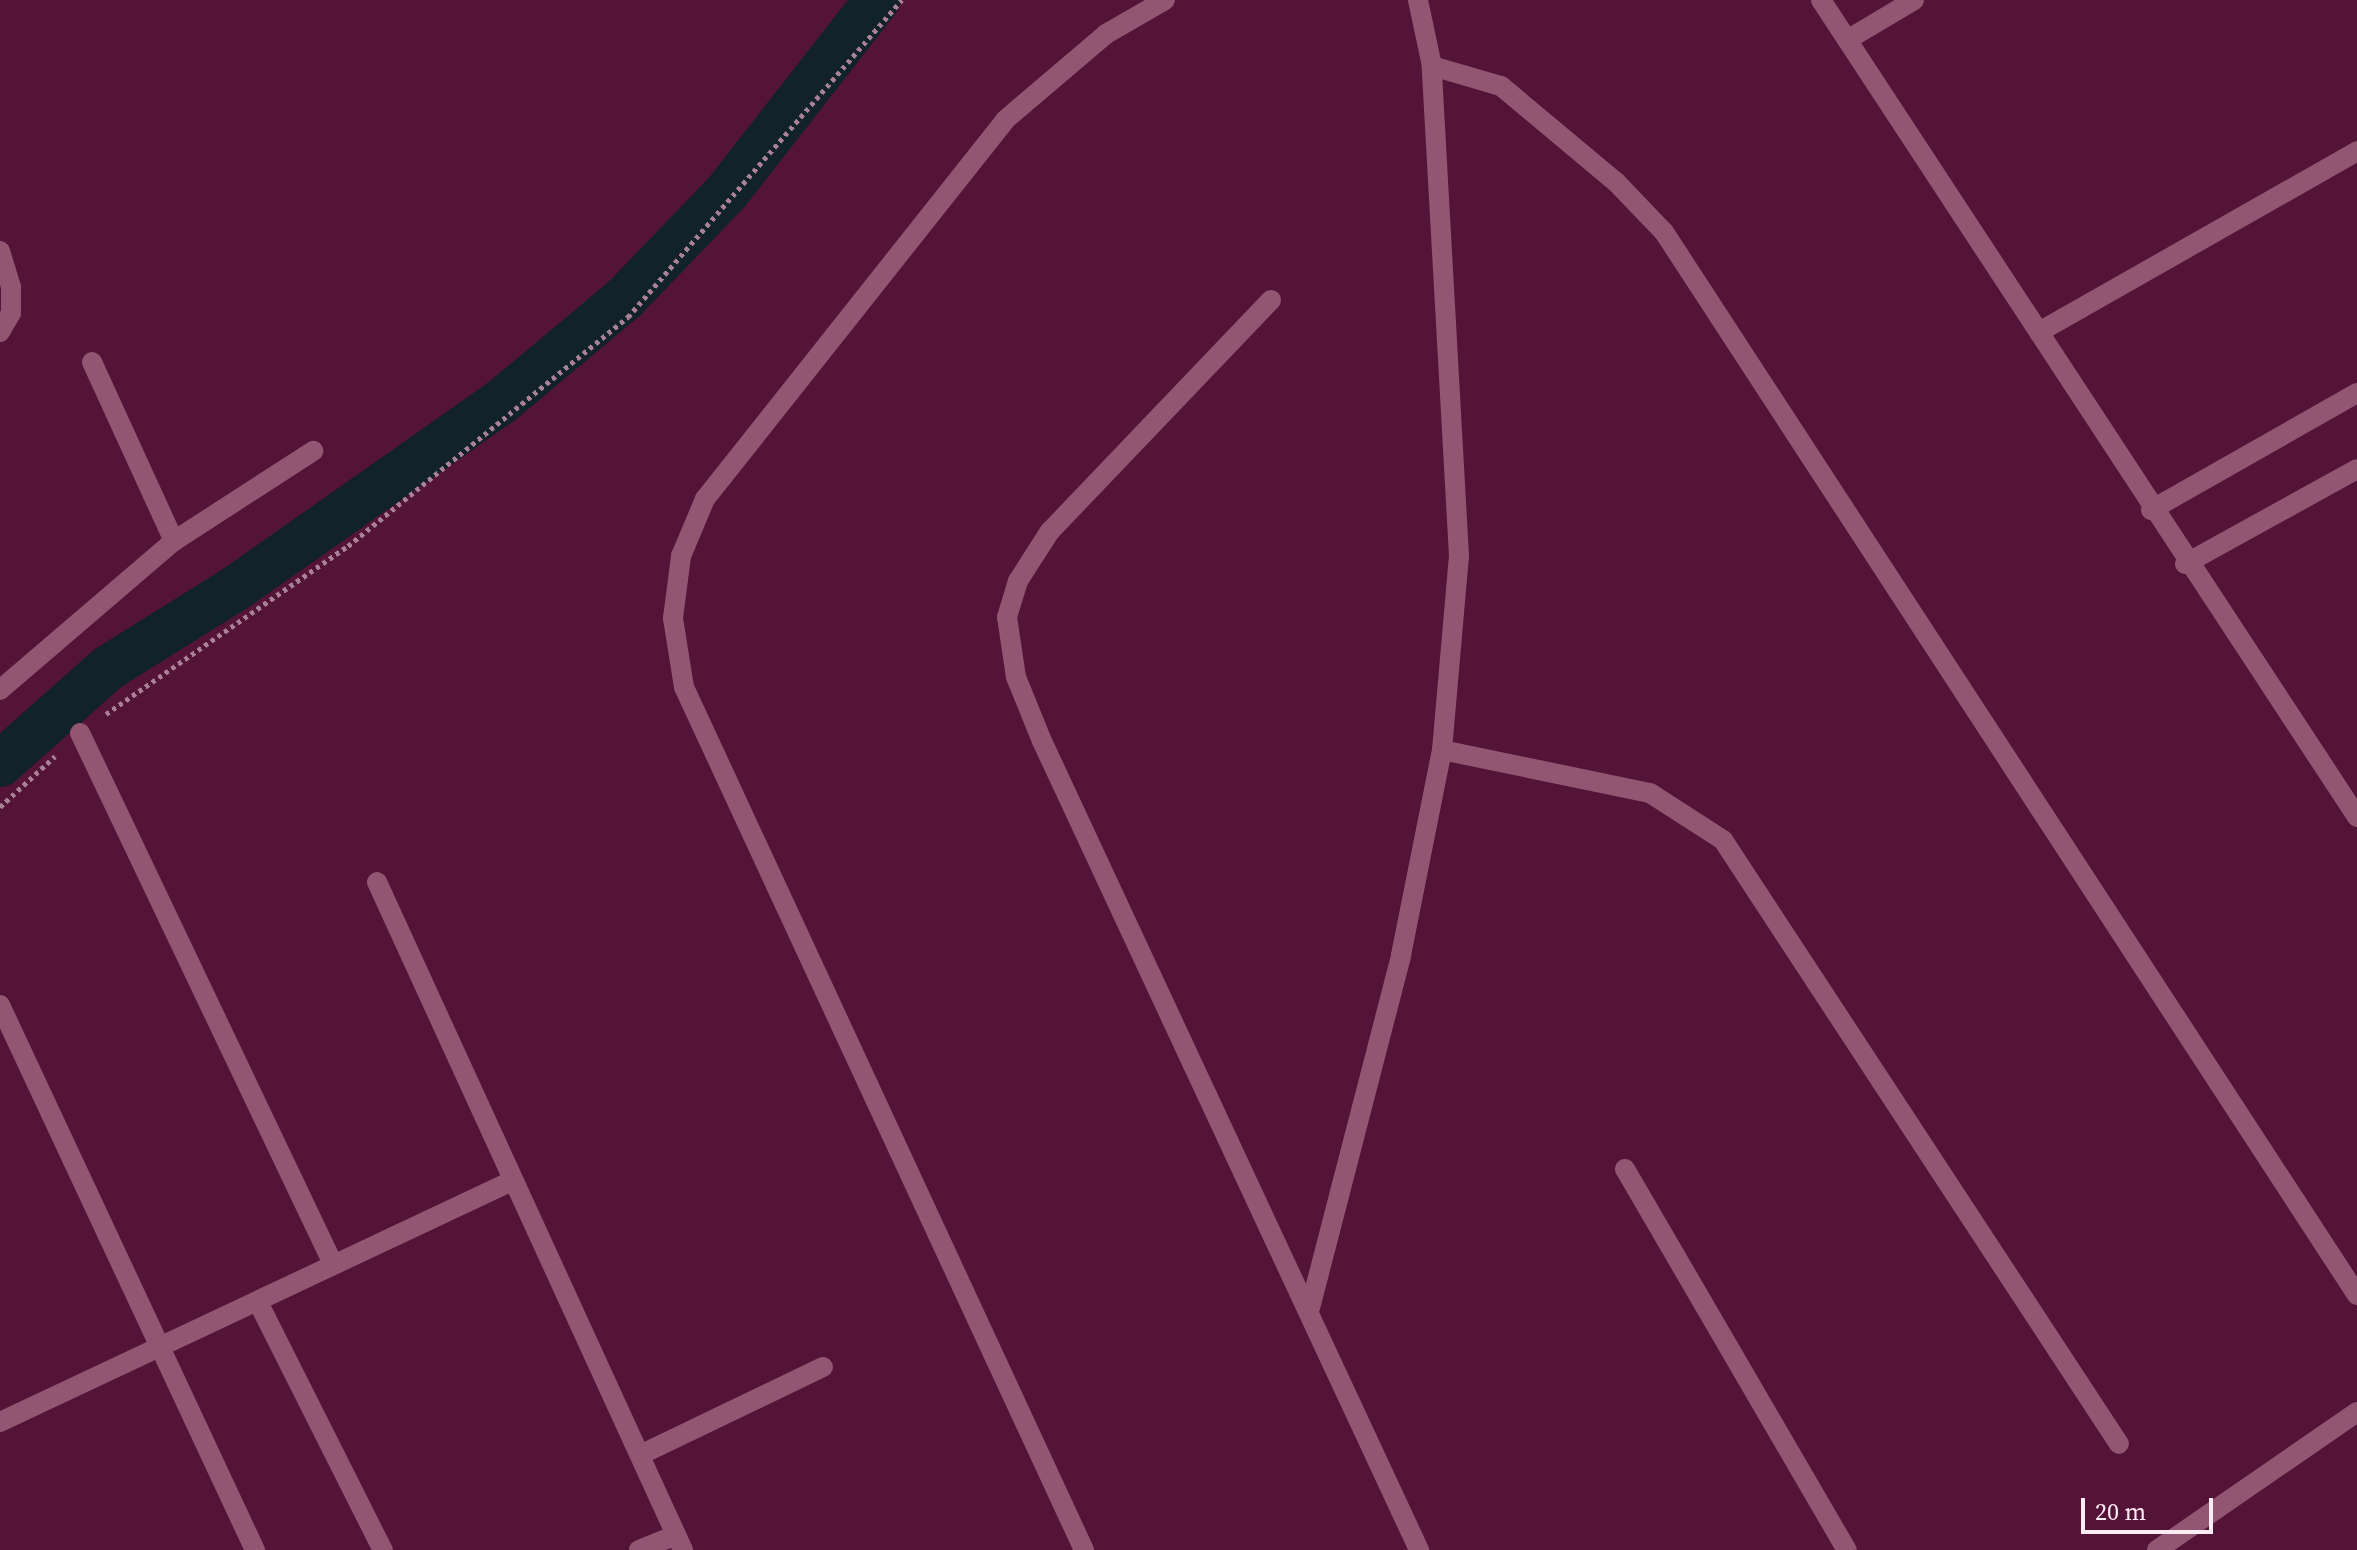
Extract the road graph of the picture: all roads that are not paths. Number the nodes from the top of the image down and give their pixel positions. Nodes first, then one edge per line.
1 (1165, 0) edge
2 (1418, 0) edge
3 (1821, 0) edge
4 (1914, 0) edge
5 (1847, 40) junction
6 (1432, 66) junction
7 (2357, 151) edge
8 (0, 251) edge
9 (1271, 300) dead end
10 (0, 332) edge
11 (2039, 332) junction
12 (92, 362) dead end
13 (2357, 393) edge
14 (313, 451) dead end
15 (2357, 469) edge
16 (2151, 510) junction
17 (174, 541) junction
18 (2185, 564) junction
19 (0, 690) edge
20 (80, 733) road end
21 (1442, 750) junction
22 (2357, 817) edge
23 (377, 882) dead end
24 (0, 1005) edge
25 (1625, 1169) dead end
26 (512, 1181) junction
27 (333, 1264) junction
28 (2357, 1295) edge
29 (258, 1302) junction
30 (1310, 1308) junction
31 (162, 1350) junction
32 (823, 1367) dead end
33 (2357, 1412) edge
34 (0, 1422) edge
35 (2119, 1444) dead end
36 (640, 1455) junction
37 (680, 1542) edge
38 (2188, 1542) edge
39 (255, 1550) edge
40 (383, 1550) edge
41 (639, 1550) edge
42 (1084, 1550) edge
43 (1419, 1550) edge
44 (1847, 1550) edge
45 (2157, 1550) edge

1 - 42 street
2 - 6 street
3 - 5 street
4 - 5 street
5 - 11 street
6 - 21 street
6 - 28 street
7 - 11 street
8 - 10 street
9 - 30 street
11 - 16 street
12 - 17 street
13 - 16 street
14 - 17 street
15 - 18 street
16 - 18 street
17 - 19 street
18 - 22 street
20 - 27 street
21 - 30 street
21 - 35 street
23 - 26 street
24 - 31 street
25 - 44 street
26 - 27 street
26 - 36 street
27 - 29 street
29 - 31 street
29 - 40 street
30 - 43 street
31 - 34 street
31 - 39 street
32 - 36 street
33 - 38 street
36 - 37 street
37 - 41 street
38 - 45 street

